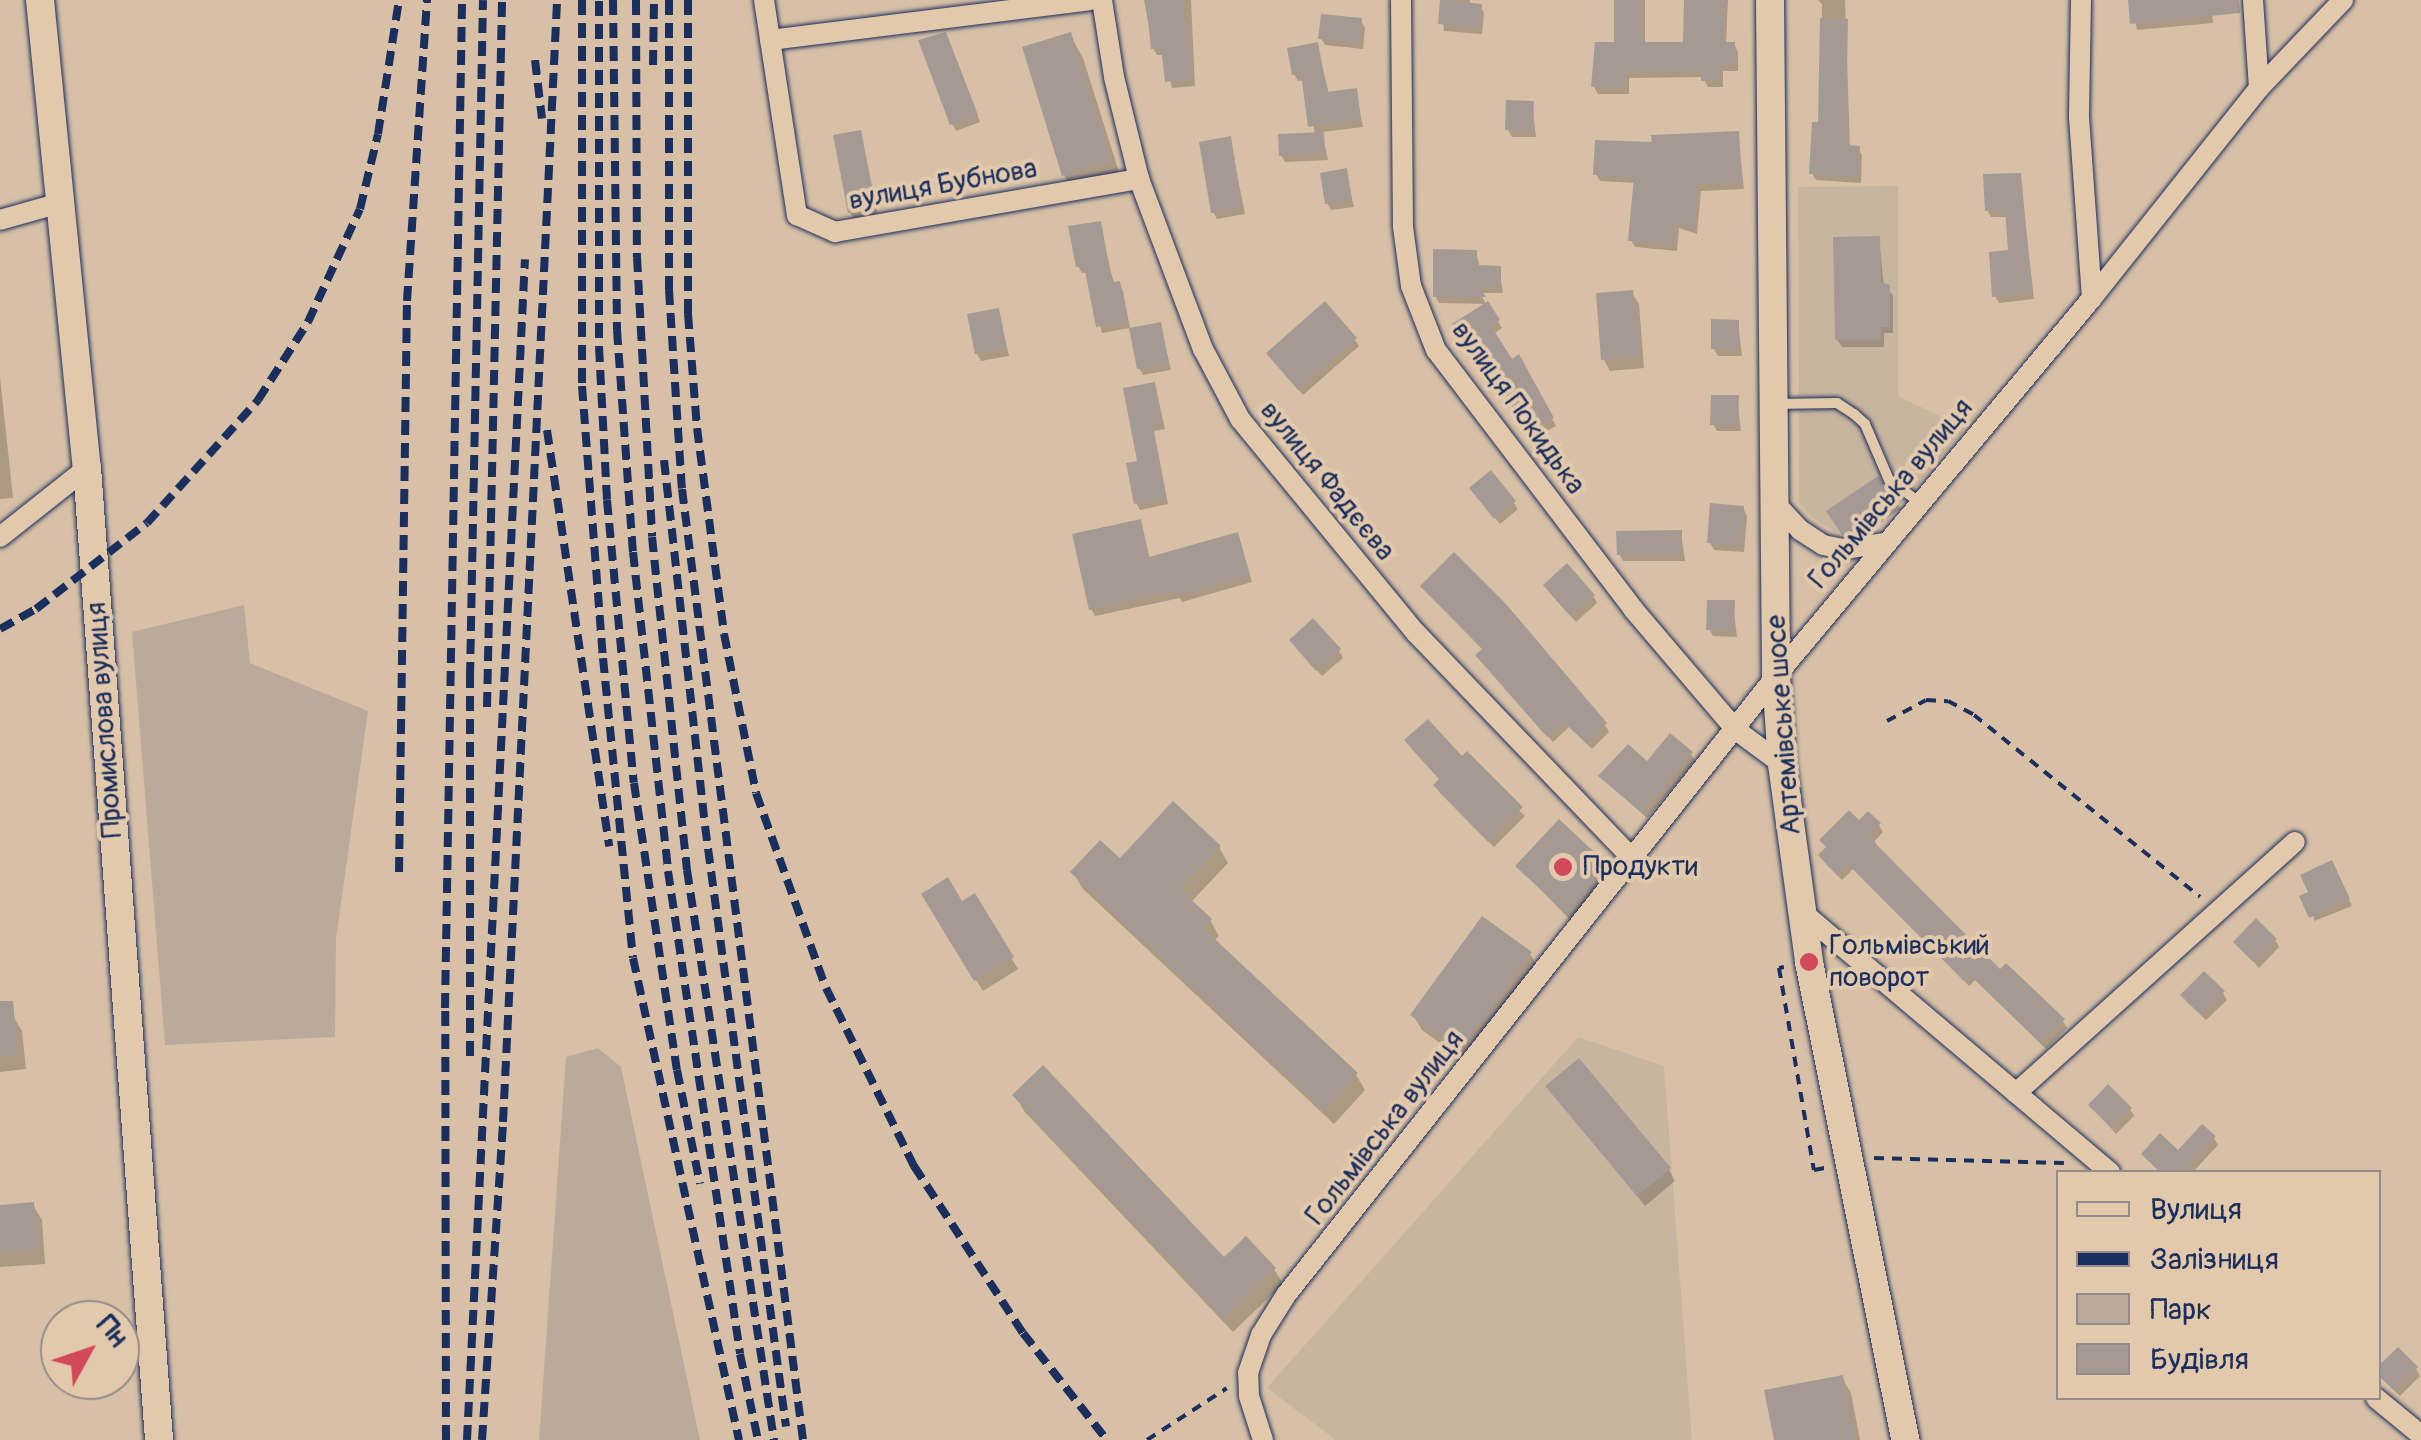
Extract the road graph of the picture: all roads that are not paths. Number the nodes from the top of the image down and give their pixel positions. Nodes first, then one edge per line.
1 (40, 0) edge
2 (764, 0) edge
3 (1090, 0) edge
4 (1102, 0) edge
5 (1402, 0) edge
6 (1770, 0) edge
7 (2081, 0) edge
8 (2253, 0) edge
9 (2343, 0) edge
10 (770, 40) junction
11 (2259, 88) junction
12 (1139, 179) junction
13 (60, 203) junction
14 (0, 220) edge
15 (2092, 298) junction
16 (1774, 404) junction
17 (87, 468) junction
18 (1774, 502) junction
19 (1919, 502) junction
20 (0, 537) edge
21 (1884, 543) junction
22 (1776, 676) junction
23 (1736, 730) junction
24 (1782, 764) junction
25 (2296, 842) dead end
26 (1633, 860) junction
27 (1802, 912) junction
28 (2016, 1093) junction
29 (2104, 1168) edge
30 (2378, 1400) edge
31 (2421, 1436) edge
32 (159, 1440) edge
33 (1263, 1440) edge
34 (1904, 1440) edge

1 - 13 main road, Промислова вулиця
2 - 10 street, вулиця Бубнова
3 - 10 street
4 - 12 street, вулиця Фадєєва
5 - 23 street, вулиця Покидька
6 - 16 main road, Артемівське шосе
7 - 15 street
8 - 11 street
9 - 11 street, Гольмівська вулиця
10 - 12 street, вулиця Бубнова
11 - 15 street, Гольмівська вулиця
12 - 26 street, вулиця Фадєєва
13 - 14 street
13 - 17 main road, Промислова вулиця
15 - 19 street, Гольмівська вулиця
16 - 18 main road, Артемівське шосе
16 - 19 lane
17 - 20 street
17 - 32 main road, Промислова вулиця
18 - 21 street
18 - 22 main road, Артемівське шосе
19 - 21 street, Гольмівська вулиця
21 - 22 street, Гольмівська вулиця
22 - 23 street, Гольмівська вулиця
22 - 24 main road, Артемівське шосе
23 - 24 street, вулиця Покидька
23 - 26 street, Гольмівська вулиця
24 - 27 main road, Артемівське шосе
25 - 28 street
26 - 33 street, Гольмівська вулиця
27 - 28 street
27 - 34 main road, Артемівське шосе
28 - 29 street
30 - 31 street

